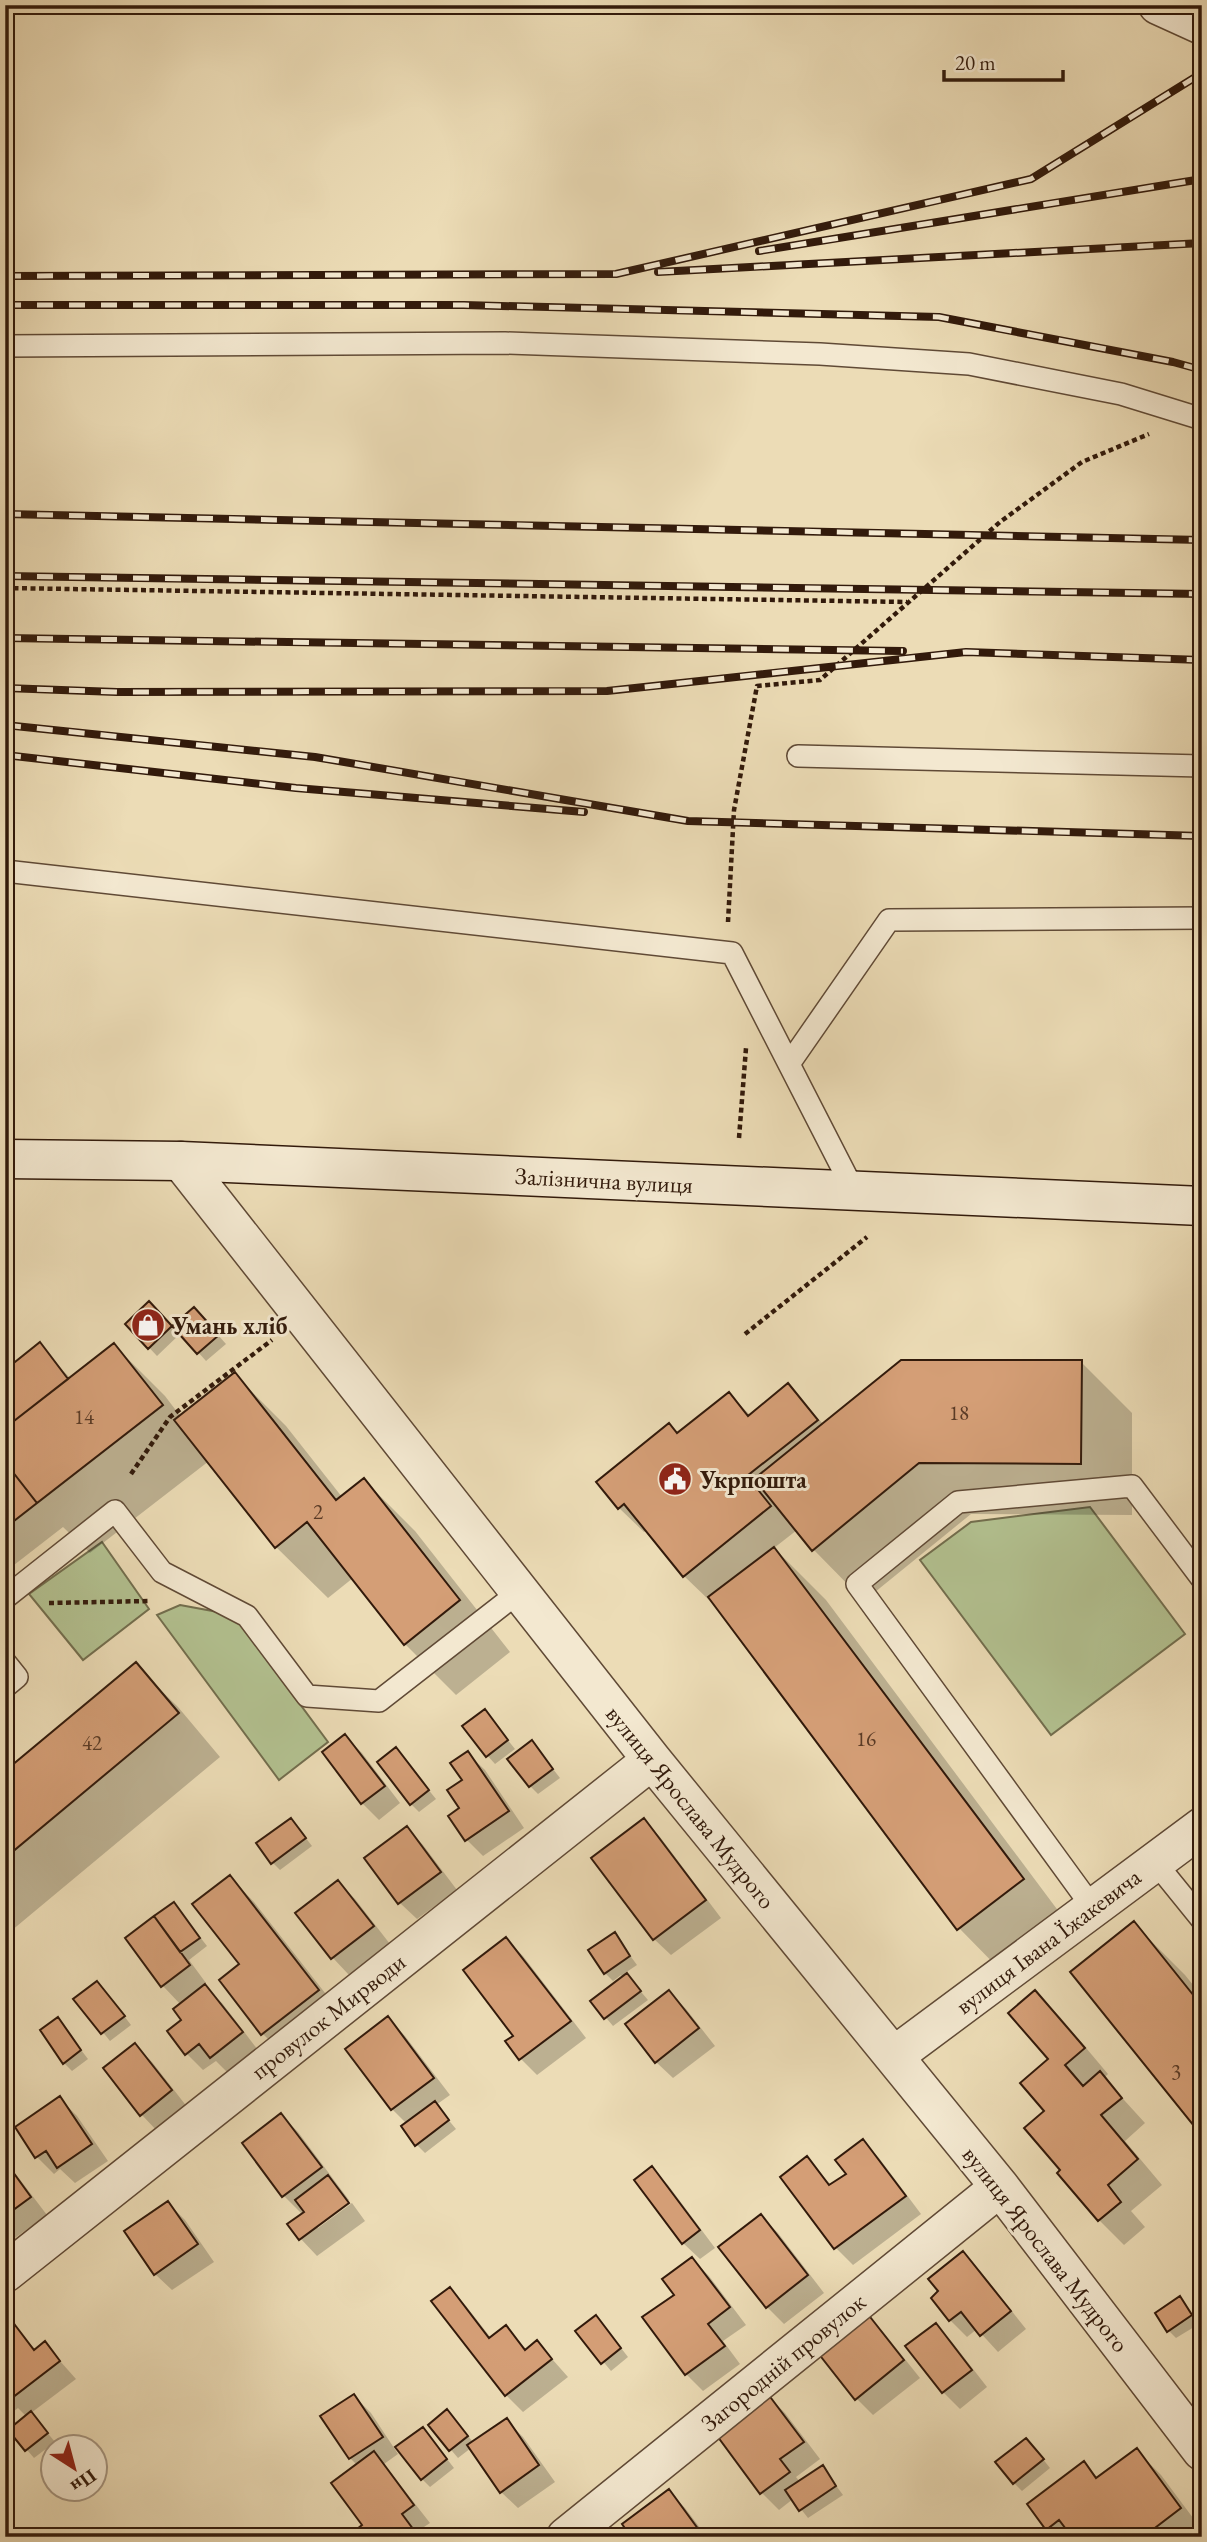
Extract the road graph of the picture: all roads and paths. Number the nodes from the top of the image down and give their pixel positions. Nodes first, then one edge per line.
1 (1158, 5) edge
2 (1202, 25) edge
3 (5, 346) edge
4 (1198, 412) edge
5 (5, 588) edge
6 (908, 602) junction
7 (798, 756) dead end
8 (1202, 766) edge
9 (5, 871) edge
10 (1202, 918) edge
11 (732, 953) junction
12 (747, 1038) dead end
13 (789, 1064) junction
14 (739, 1138) dead end
15 (5, 1159) edge
16 (181, 1161) junction
17 (854, 1191) junction
18 (1202, 1206) edge
19 (867, 1237) dead end
20 (281, 1334) dead end
21 (746, 1334) dead end
22 (131, 1474) dead end
23 (1202, 1579) edge
24 (519, 1592) junction
25 (5, 1598) edge
26 (153, 1601) dead end
27 (37, 1603) dead end
28 (5, 1662) edge
29 (5, 1687) edge
30 (652, 1760) junction
31 (1202, 1827) edge
32 (1154, 1862) junction
33 (1093, 1908) junction
34 (1202, 1920) edge
35 (894, 2056) junction
36 (1000, 2187) junction
37 (5, 2273) edge
38 (1199, 2443) edge
39 (566, 2537) edge

1 - 2 street
3 - 4 lane
4 - 6 path
5 - 6 path
6 - 11 path
7 - 8 lane
9 - 11 lane
10 - 13 lane
11 - 13 lane
12 - 14 path
13 - 17 lane
15 - 16 street, Залізнична вулиця
16 - 17 street, Залізнична вулиця
16 - 24 street, вулиця Ярослава Мудрого
17 - 18 street, Залізнична вулиця
19 - 21 path
20 - 22 path
23 - 33 lane
24 - 25 lane
24 - 30 street, вулиця Ярослава Мудрого
26 - 27 path
28 - 29 lane
30 - 35 street, вулиця Ярослава Мудрого
30 - 37 street, провулок Мирводи
31 - 32 street, вулиця Івана Їжакевича
32 - 33 street, вулиця Івана Їжакевича
32 - 34 lane
33 - 35 street, вулиця Івана Їжакевича
35 - 36 street, вулиця Ярослава Мудрого
36 - 38 street, вулиця Ярослава Мудрого
36 - 39 street, Загородній провулок

